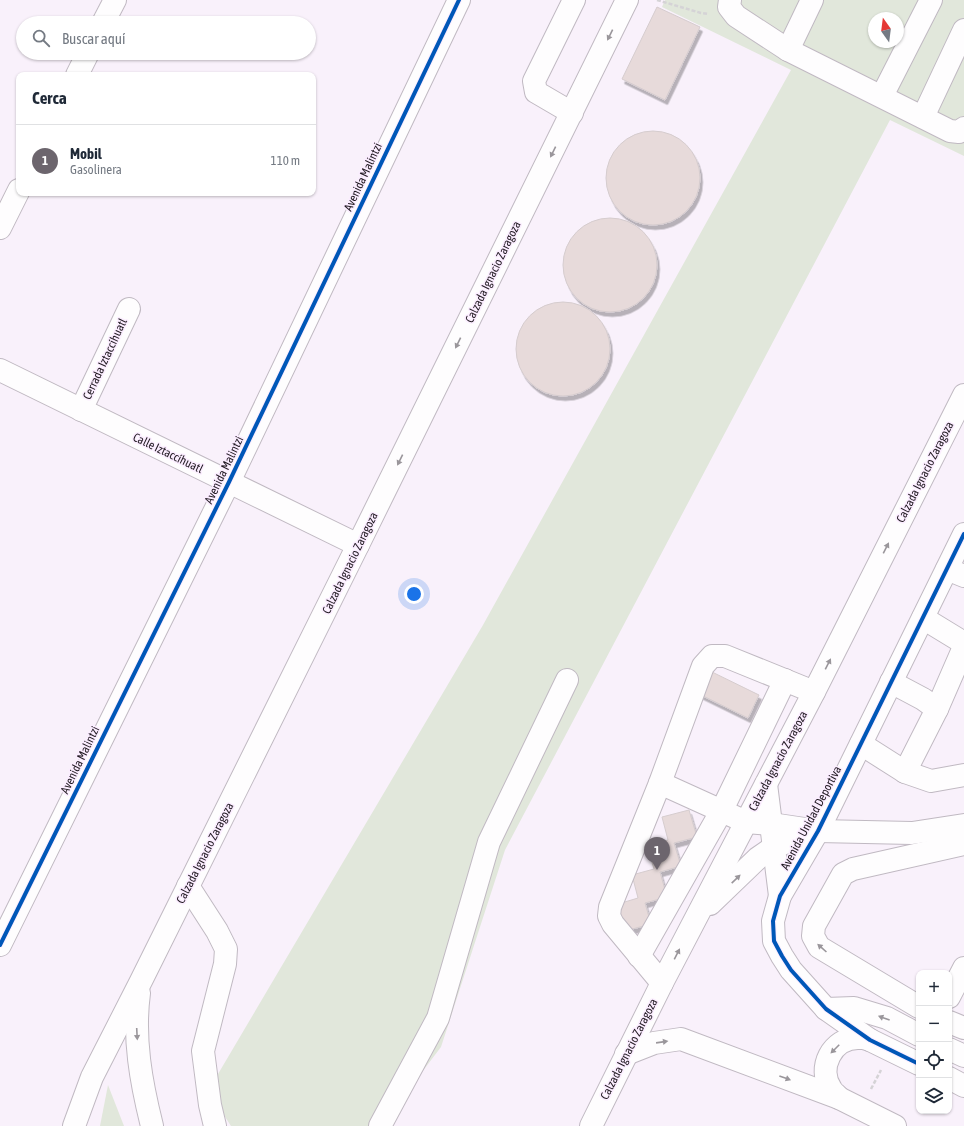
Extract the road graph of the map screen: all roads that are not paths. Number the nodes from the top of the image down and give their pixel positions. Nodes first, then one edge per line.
1 (115, 0) edge
2 (459, 0) edge
3 (574, 0) edge
4 (627, 0) edge
5 (812, 0) edge
6 (931, 0) edge
7 (729, 3) edge
8 (107, 16) edge
9 (964, 30) edge
10 (788, 50) junction
11 (84, 60) edge
12 (78, 72) edge
13 (882, 96) junction
14 (572, 113) junction
15 (923, 117) junction
16 (964, 128) edge
17 (16, 196) edge
18 (0, 228) edge
19 (129, 309) dead end
20 (0, 370) edge
21 (964, 395) edge
22 (80, 410) junction
23 (229, 482) junction
24 (964, 534) edge
25 (358, 545) junction
26 (955, 573) edge
27 (923, 618) junction
28 (964, 643) edge
29 (964, 647) edge
30 (567, 680) dead end
31 (785, 680) junction
32 (891, 682) junction
33 (814, 692) junction
34 (937, 709) junction
35 (861, 744) junction
36 (905, 772) junction
37 (964, 775) edge
38 (660, 783) junction
39 (766, 784) junction
40 (722, 810) junction
41 (746, 822) junction
42 (771, 824) junction
43 (964, 825) edge
44 (818, 830) junction
45 (964, 844) edge
46 (774, 847) junction
47 (188, 886) junction
48 (780, 896) junction
49 (690, 928) junction
50 (0, 945) edge
51 (639, 956) junction
52 (964, 968) edge
53 (141, 981) junction
54 (662, 983) junction
55 (952, 991) edge
56 (917, 1006) edge
57 (826, 1009) junction
58 (952, 1023) edge
59 (964, 1028) edge
60 (916, 1033) edge
61 (870, 1040) junction
62 (952, 1050) edge
63 (626, 1054) junction
64 (964, 1056) edge
65 (916, 1063) edge
66 (952, 1080) edge
67 (964, 1086) edge
68 (840, 1098) junction
69 (74, 1126) edge
70 (152, 1126) edge
71 (215, 1126) edge
72 (380, 1126) edge
73 (591, 1126) edge
74 (895, 1126) edge

1 - 8 street
2 - 23 street, Avenida Malintzi
3 - 14 street
4 -> 14 street, Calzada Ignacio Zaragoza
5 - 10 street
6 - 13 street
7 - 10 street
9 - 15 street
10 - 13 street
11 - 12 street
13 - 15 street
14 -> 25 street, Calzada Ignacio Zaragoza
15 - 16 street
17 - 18 street
19 - 22 street, Cerrada Iztaccíhuatl
20 - 22 street, Calle Iztaccíhuatl
33 -> 21 street, Calzada Ignacio Zaragoza
22 - 23 street, Calle Iztaccíhuatl
23 - 25 street, Calle Iztaccíhuatl
23 - 50 street, Avenida Malintzi
24 - 26 street, Avenida Unidad Deportiva
25 - 47 street, Calzada Ignacio Zaragoza
26 - 27 street, Avenida Unidad Deportiva
27 - 28 street
27 - 32 street, Avenida Unidad Deportiva
29 - 34 street
30 - 72 street
31 - 33 street
31 - 38 street
31 - 40 street
32 - 34 street
32 - 35 street, Avenida Unidad Deportiva
33 - 39 street, Calzada Ignacio Zaragoza
34 - 36 street
35 - 36 street
35 - 44 street, Avenida Unidad Deportiva
36 - 37 street
38 - 40 street
38 - 51 street
39 - 41 street, Calzada Ignacio Zaragoza
39 - 42 street, Avenida Unidad Deportiva
40 - 41 street
40 - 51 street
41 - 42 street
41 - 49 street, Calzada Ignacio Zaragoza
42 - 44 street
42 - 46 street, Avenida Unidad Deportiva
43 - 44 street
44 - 46 street
44 - 48 street, Avenida Unidad Deportiva
56 -> 45 street
46 - 48 street, Avenida Unidad Deportiva
49 -> 46 street
47 - 53 street, Calzada Ignacio Zaragoza
47 - 71 street
48 - 57 street, Avenida Unidad Deportiva
54 -> 49 street, Calzada Ignacio Zaragoza
51 - 54 street
52 - 55 street
53 - 69 street, Calzada Ignacio Zaragoza
53 -> 70 street
54 - 63 street, Calzada Ignacio Zaragoza
60 -> 57 street
57 - 61 street, Avenida Unidad Deportiva
58 - 59 street
61 - 65 street, Avenida Unidad Deportiva
61 -> 68 street
62 - 64 street
63 -> 68 street
63 - 73 street, Calzada Ignacio Zaragoza
66 - 67 street
68 - 74 street

